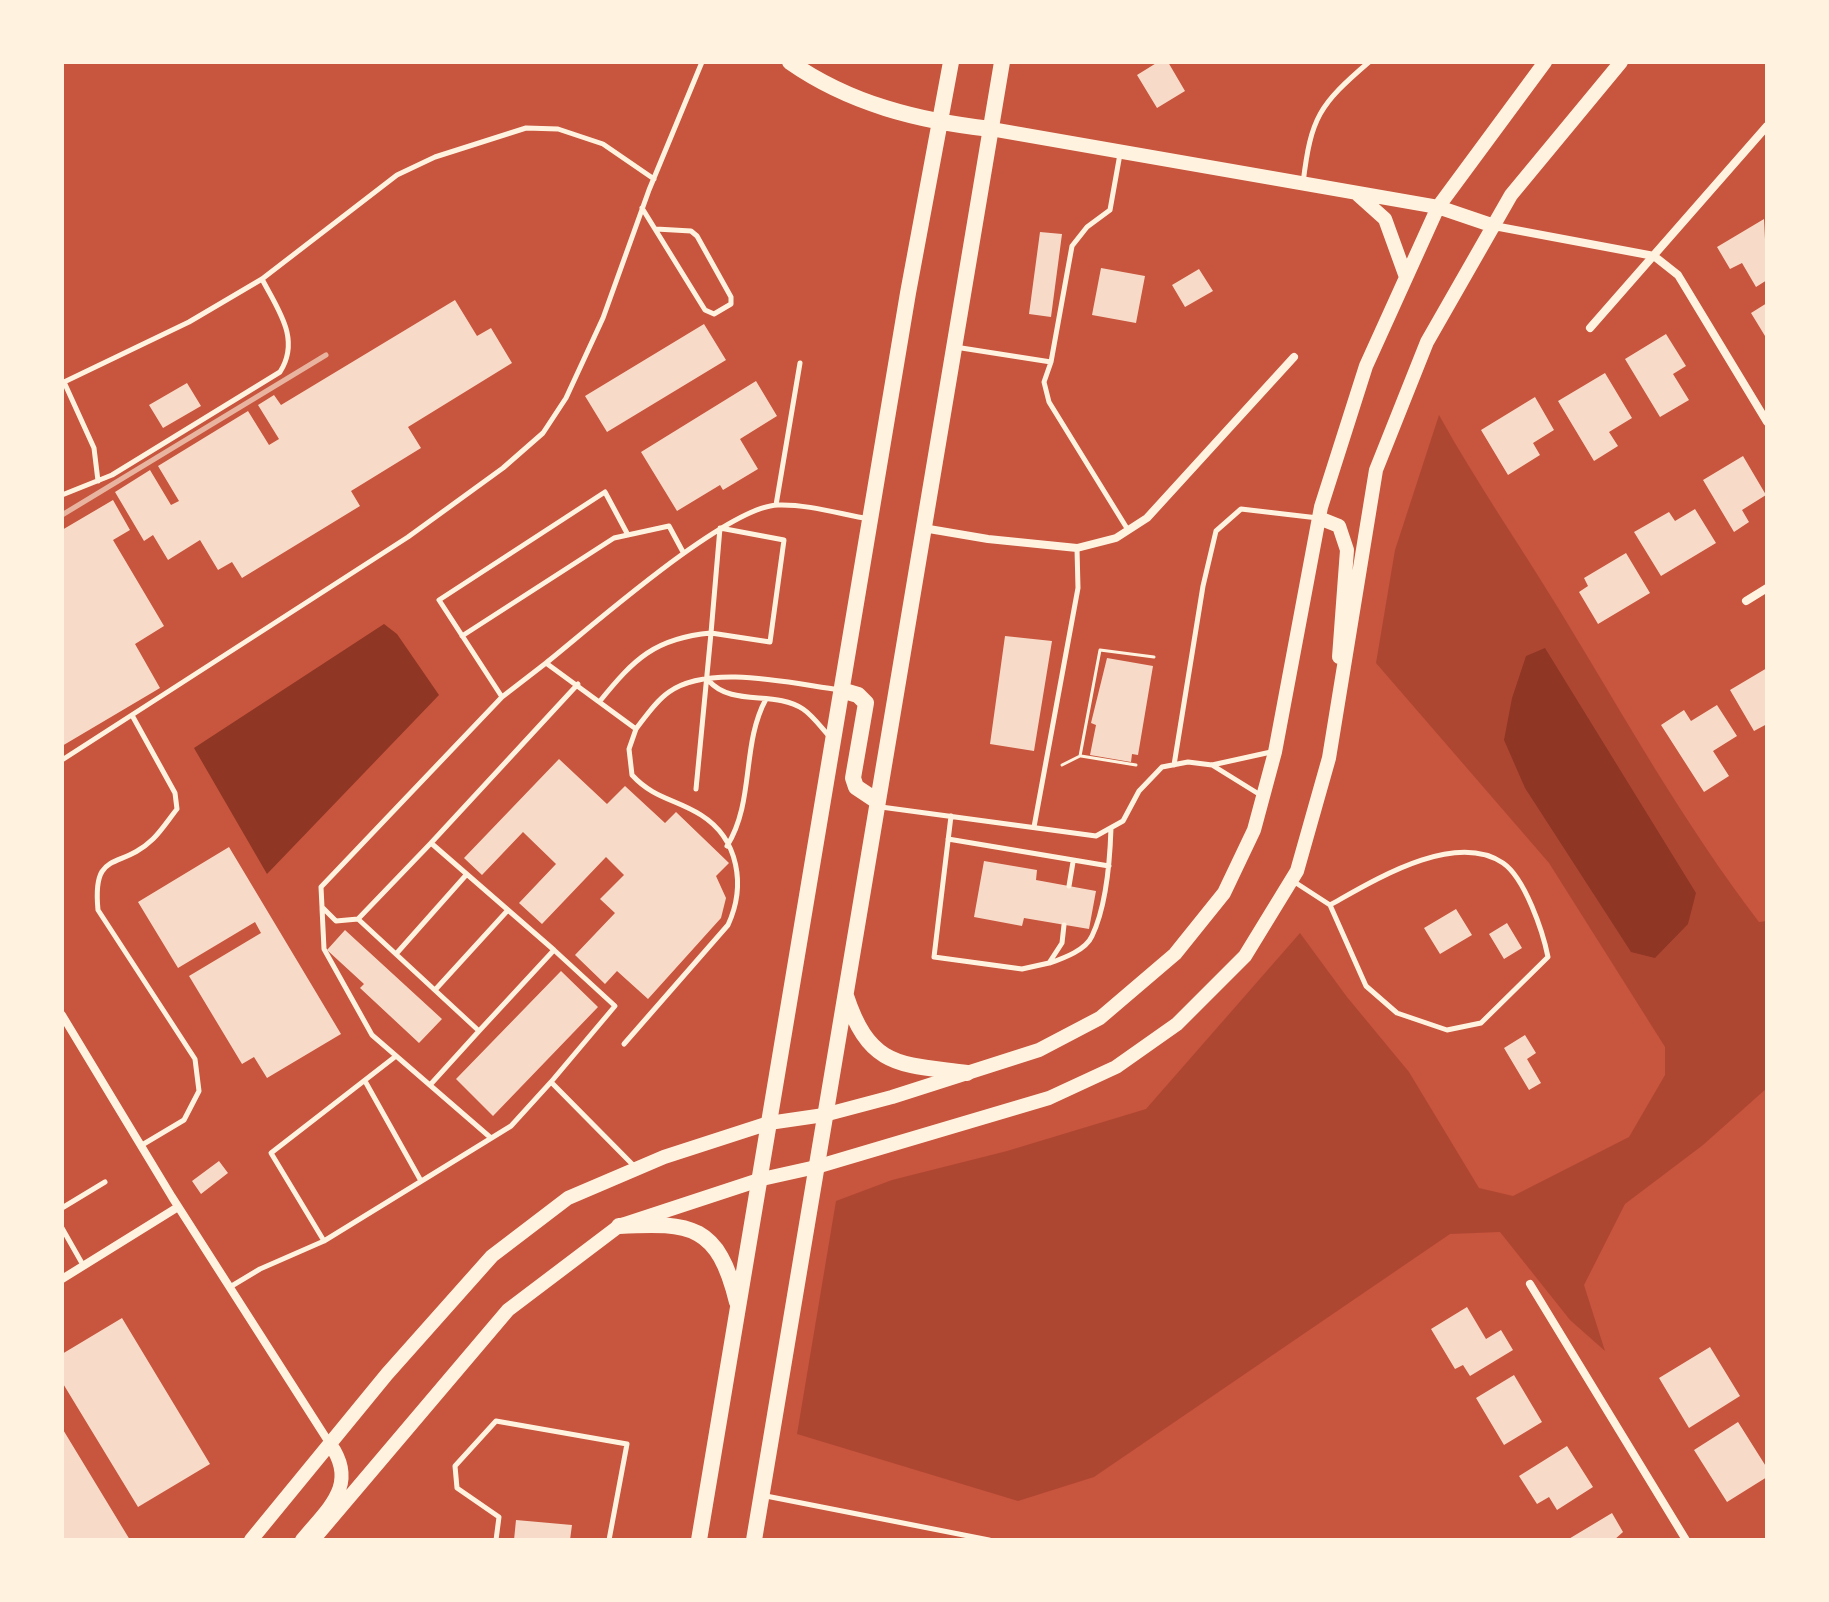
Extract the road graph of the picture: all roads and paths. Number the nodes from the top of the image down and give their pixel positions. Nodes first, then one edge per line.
1 (702, 62) edge
2 (790, 62) edge
3 (951, 62) edge
4 (1002, 62) edge
5 (1369, 62) edge
6 (1545, 62) edge
7 (1621, 62) edge
8 (941, 124) junction
9 (1767, 126) edge
10 (991, 129) junction
11 (1120, 153) junction
12 (654, 179) junction
13 (1303, 184) junction
14 (1355, 193) junction
15 (1438, 207) junction
16 (642, 208) junction
17 (1494, 226) junction
18 (656, 229) junction
19 (1654, 256) junction
20 (1406, 277) junction
21 (262, 279) junction
22 (1590, 328) dead end
23 (954, 346) junction
24 (1294, 357) dead end
25 (1051, 362) junction
26 (800, 363) dead end
27 (63, 383) edge
28 (1767, 422) edge
29 (98, 481) junction
30 (62, 495) edge
31 (776, 505) junction
32 (1319, 518) junction
33 (870, 519) junction
34 (720, 528) junction
35 (923, 528) junction
36 (1128, 530) junction
37 (628, 535) junction
38 (1077, 548) junction
39 (684, 552) junction
40 (1767, 588) edge
41 (1746, 601) dead end
42 (711, 633) junction
43 (462, 636) junction
44 (1154, 657) dead end
45 (546, 663) junction
46 (708, 680) junction
47 (1341, 682) junction
48 (578, 684) junction
49 (841, 690) junction
50 (502, 697) junction
51 (766, 699) junction
52 (600, 701) junction
53 (133, 717) junction
54 (636, 729) junction
55 (833, 740) junction
56 (1275, 752) junction
57 (1080, 756) junction
58 (62, 760) edge
59 (1062, 765) dead end
60 (1136, 765) dead end
61 (1174, 765) junction
62 (1212, 765) junction
63 (696, 789) dead end
64 (1264, 797) junction
65 (876, 804) junction
66 (951, 816) junction
67 (1034, 827) junction
68 (1111, 828) junction
69 (948, 839) junction
70 (431, 843) junction
71 (727, 846) junction
72 (1073, 862) junction
73 (1109, 866) junction
74 (467, 874) junction
75 (1292, 880) junction
76 (1069, 886) dead end
77 (1330, 905) junction
78 (322, 907) junction
79 (508, 910) junction
80 (358, 919) junction
81 (1064, 925) dead end
82 (554, 950) junction
83 (395, 954) junction
84 (1049, 963) junction
85 (435, 990) junction
86 (845, 992) junction
87 (62, 1015) edge
88 (479, 1031) junction
89 (624, 1044) dead end
90 (396, 1056) junction
91 (967, 1073) junction
92 (365, 1081) junction
93 (551, 1082) junction
94 (430, 1085) junction
95 (824, 1115) junction
96 (769, 1123) junction
97 (491, 1138) junction
98 (141, 1146) junction
99 (816, 1167) junction
100 (637, 1168) junction
101 (762, 1179) junction
102 (421, 1181) junction
103 (105, 1182) dead end
104 (178, 1207) junction
105 (62, 1208) edge
106 (619, 1226) junction
107 (62, 1228) edge
108 (324, 1241) junction
109 (84, 1266) junction
110 (62, 1279) edge
111 (1530, 1284) dead end
112 (230, 1287) junction
113 (738, 1308) junction
114 (330, 1444) junction
115 (761, 1495) junction
116 (251, 1540) edge
117 (302, 1540) edge
118 (313, 1540) edge
119 (496, 1540) edge
120 (609, 1540) edge
121 (699, 1540) edge
122 (754, 1540) edge
123 (989, 1540) edge
124 (1686, 1540) edge

1 - 12 lane
2 - 8 main road
3 - 8 main road
4 - 10 main road
5 - 13 lane
6 - 15 main road
7 - 17 main road
8 - 10 main road
8 - 33 main road
9 - 19 street
10 - 11 main road
10 - 23 main road
11 - 13 main road
11 - 25 lane
12 - 16 lane
12 - 21 lane
13 - 14 main road
14 - 15 main road
14 - 20 main road
15 - 17 main road
15 - 20 main road
16 - 18 lane
16 - 53 lane
17 - 19 street
17 - 47 main road
18 - 18 lane
19 - 22 street
19 - 28 street
20 - 32 main road
21 - 27 lane
21 - 29 lane
23 - 25 lane
23 - 35 main road
24 - 36 street
25 - 36 lane
26 - 31 lane
27 - 29 lane
29 - 30 lane
31 - 33 lane
31 - 34 lane
32 - 47 main road
32 - 56 main road
32 - 61 lane
33 - 49 main road
34 - 39 lane
34 - 42 lane
34 - 42 lane
35 - 38 street
35 - 65 main road
36 - 38 street
37 - 39 lane
37 - 43 lane
37 - 43 lane
38 - 67 lane
39 - 45 lane
40 - 41 street
42 - 46 lane
42 - 52 lane
43 - 50 lane
44 - 57 path
45 - 48 lane
45 - 50 lane
46 - 49 lane
46 - 51 lane
46 - 54 lane
46 - 63 lane
47 - 75 main road
48 - 52 lane
48 - 70 lane
49 - 55 main road
49 - 65 main road
50 - 78 lane
51 - 55 lane
51 - 71 lane
52 - 54 lane
53 - 58 lane
53 - 98 lane
54 - 71 lane
55 - 96 main road
56 - 62 lane
56 - 64 main road
57 - 59 path
57 - 60 path
61 - 62 lane
61 - 68 lane
62 - 64 lane
64 - 91 main road
65 - 66 lane
65 - 86 main road
66 - 67 lane
66 - 69 lane
67 - 68 lane
68 - 73 lane
69 - 72 lane
69 - 84 lane
70 - 74 lane
70 - 80 lane
71 - 89 lane
72 - 73 lane
72 - 76 lane
73 - 84 lane
74 - 79 lane
74 - 83 lane
75 - 77 lane
75 - 99 main road
77 - 77 lane
78 - 80 lane
78 - 90 lane
79 - 82 lane
79 - 85 lane
80 - 83 lane
81 - 84 lane
82 - 88 lane
82 - 93 lane
83 - 85 lane
85 - 88 lane
86 - 91 main road
86 - 95 main road
87 - 98 street
88 - 94 lane
90 - 92 lane
90 - 94 lane
91 - 95 main road
92 - 102 lane
92 - 108 lane
93 - 97 lane
93 - 100 lane
94 - 97 lane
95 - 96 main road
95 - 99 main road
96 - 100 main road
96 - 101 main road
97 - 102 lane
98 - 104 street
99 - 101 main road
99 - 115 main road
100 - 114 main road
101 - 106 main road
101 - 113 main road
102 - 108 lane
103 - 105 lane
104 - 109 street
104 - 112 street
106 - 113 main road
106 - 118 main road
107 - 109 lane
108 - 112 lane
109 - 110 street
111 - 124 street
112 - 114 street
113 - 121 main road
114 - 116 main road
114 - 117 main road
115 - 122 main road
115 - 123 lane
119 - 120 lane

